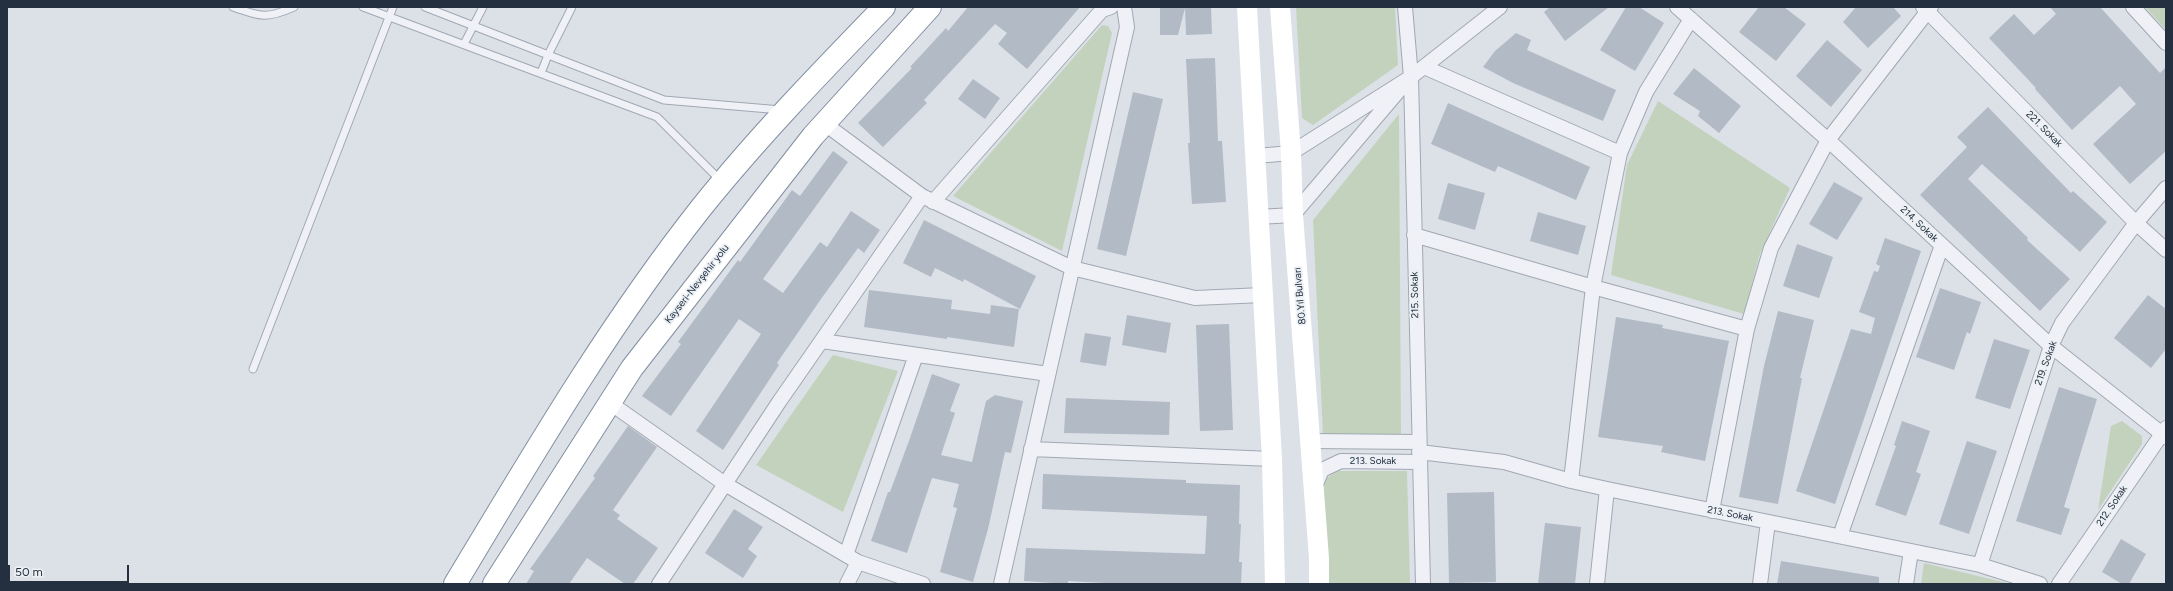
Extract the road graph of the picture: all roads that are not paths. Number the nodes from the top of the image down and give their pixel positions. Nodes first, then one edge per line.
1 (233, 7) edge
2 (294, 7) edge
3 (364, 7) edge
4 (393, 7) edge
5 (425, 7) edge
6 (483, 7) edge
7 (572, 7) edge
8 (884, 7) edge
9 (930, 7) edge
10 (1111, 7) edge
11 (1124, 7) edge
12 (1247, 7) edge
13 (1280, 7) edge
14 (1405, 7) edge
15 (1500, 7) edge
16 (1677, 7) edge
17 (2133, 7) edge
18 (1927, 8) edge
19 (388, 16) junction
20 (1691, 19) junction
21 (473, 26) junction
22 (2166, 43) edge
23 (464, 44) junction
24 (548, 55) junction
25 (1424, 67) junction
26 (541, 73) junction
27 (1411, 78) junction
28 (785, 110) junction
29 (825, 124) junction
30 (1828, 140) junction
31 (1291, 153) junction
32 (1620, 153) junction
33 (1256, 156) junction
34 (722, 183) junction
35 (2166, 188) edge
36 (928, 199) junction
37 (1293, 214) junction
38 (1258, 217) junction
39 (2136, 223) junction
40 (1414, 235) junction
41 (1942, 245) junction
42 (2166, 250) edge
43 (1072, 268) junction
44 (1593, 287) junction
45 (1263, 295) junction
46 (1746, 329) junction
47 (822, 341) junction
48 (2051, 346) junction
49 (916, 355) junction
50 (253, 368) dead end
51 (1048, 374) junction
52 (610, 403) junction
53 (2164, 433) edge
54 (1311, 441) junction
55 (1031, 449) junction
56 (1419, 452) junction
57 (1272, 459) junction
58 (1571, 481) junction
59 (726, 484) junction
60 (1314, 486) junction
61 (1607, 489) junction
62 (1712, 510) junction
63 (1768, 522) junction
64 (1840, 536) junction
65 (1911, 551) junction
66 (852, 559) junction
67 (1980, 565) junction
68 (455, 584) edge
69 (494, 584) edge
70 (659, 584) edge
71 (847, 584) edge
72 (923, 584) edge
73 (1001, 584) edge
74 (1275, 584) edge
75 (1319, 584) edge
76 (1423, 584) edge
77 (1597, 584) edge
78 (1760, 584) edge
79 (1906, 584) edge
80 (2040, 584) edge
81 (2059, 584) edge

1 - 2 lane
3 - 19 lane
4 - 19 lane
5 - 21 lane
6 - 21 lane
7 - 24 lane
8 - 28 highway
9 - 29 highway, Kayseri-Nevşehir yolu
10 - 36 street
11 - 43 street
12 - 33 street
13 - 31 street, 80.Yıl Bulvarı
14 - 27 street, 215. Sokak
15 - 25 street
16 - 20 street, 214. Sokak
17 - 22 street
18 - 30 street
18 - 39 street, 221. Sokak
19 - 23 lane
19 - 50 lane
20 - 30 street, 214. Sokak
20 - 32 street
21 - 23 lane
21 - 24 lane
23 - 26 lane
24 - 26 lane
24 - 28 lane
25 - 27 street
25 - 32 street
26 - 34 lane
27 - 31 street
27 - 37 street
27 - 40 street, 215. Sokak
28 - 34 highway
29 - 36 street
29 - 52 highway, Kayseri-Nevşehir yolu
30 - 41 street, 214. Sokak
30 - 46 street
31 - 33 street
31 - 37 street, 80.Yıl Bulvarı
32 - 44 street
33 - 38 street
34 - 68 highway
35 - 39 street, 219. Sokak
36 - 43 street
36 - 47 street
37 - 38 street
37 - 54 street, 80.Yıl Bulvarı
38 - 45 street
39 - 42 street, 221. Sokak
39 - 48 street, 219. Sokak
40 - 44 street
40 - 56 street, 215. Sokak
41 - 48 street, 214. Sokak
41 - 64 street
43 - 45 street
43 - 51 street
44 - 46 street
44 - 58 street
45 - 57 street
46 - 62 street
47 - 49 street
47 - 59 street
48 - 53 street, 214. Sokak
48 - 67 street, 219. Sokak
49 - 51 street
49 - 66 street
51 - 55 street
52 - 59 street
52 - 69 highway, Kayseri-Nevşehir yolu
53 - 81 street, 212. Sokak
54 - 56 street, 213. Sokak
54 - 60 street, 80.Yıl Bulvarı
55 - 57 street
55 - 73 street
56 - 58 street, 213. Sokak
56 - 60 street, 213. Sokak
56 - 76 street, 215. Sokak
57 - 74 street
58 - 61 street, 213. Sokak
59 - 66 street
59 - 70 street
60 - 75 street, 80.Yıl Bulvarı
61 - 62 street, 213. Sokak
61 - 77 street
62 - 63 street, 213. Sokak
63 - 64 street, 213. Sokak
63 - 78 street
64 - 65 street, 213. Sokak
65 - 67 street, 213. Sokak
65 - 79 street
66 - 71 street
66 - 72 street
67 - 80 street, 213. Sokak

